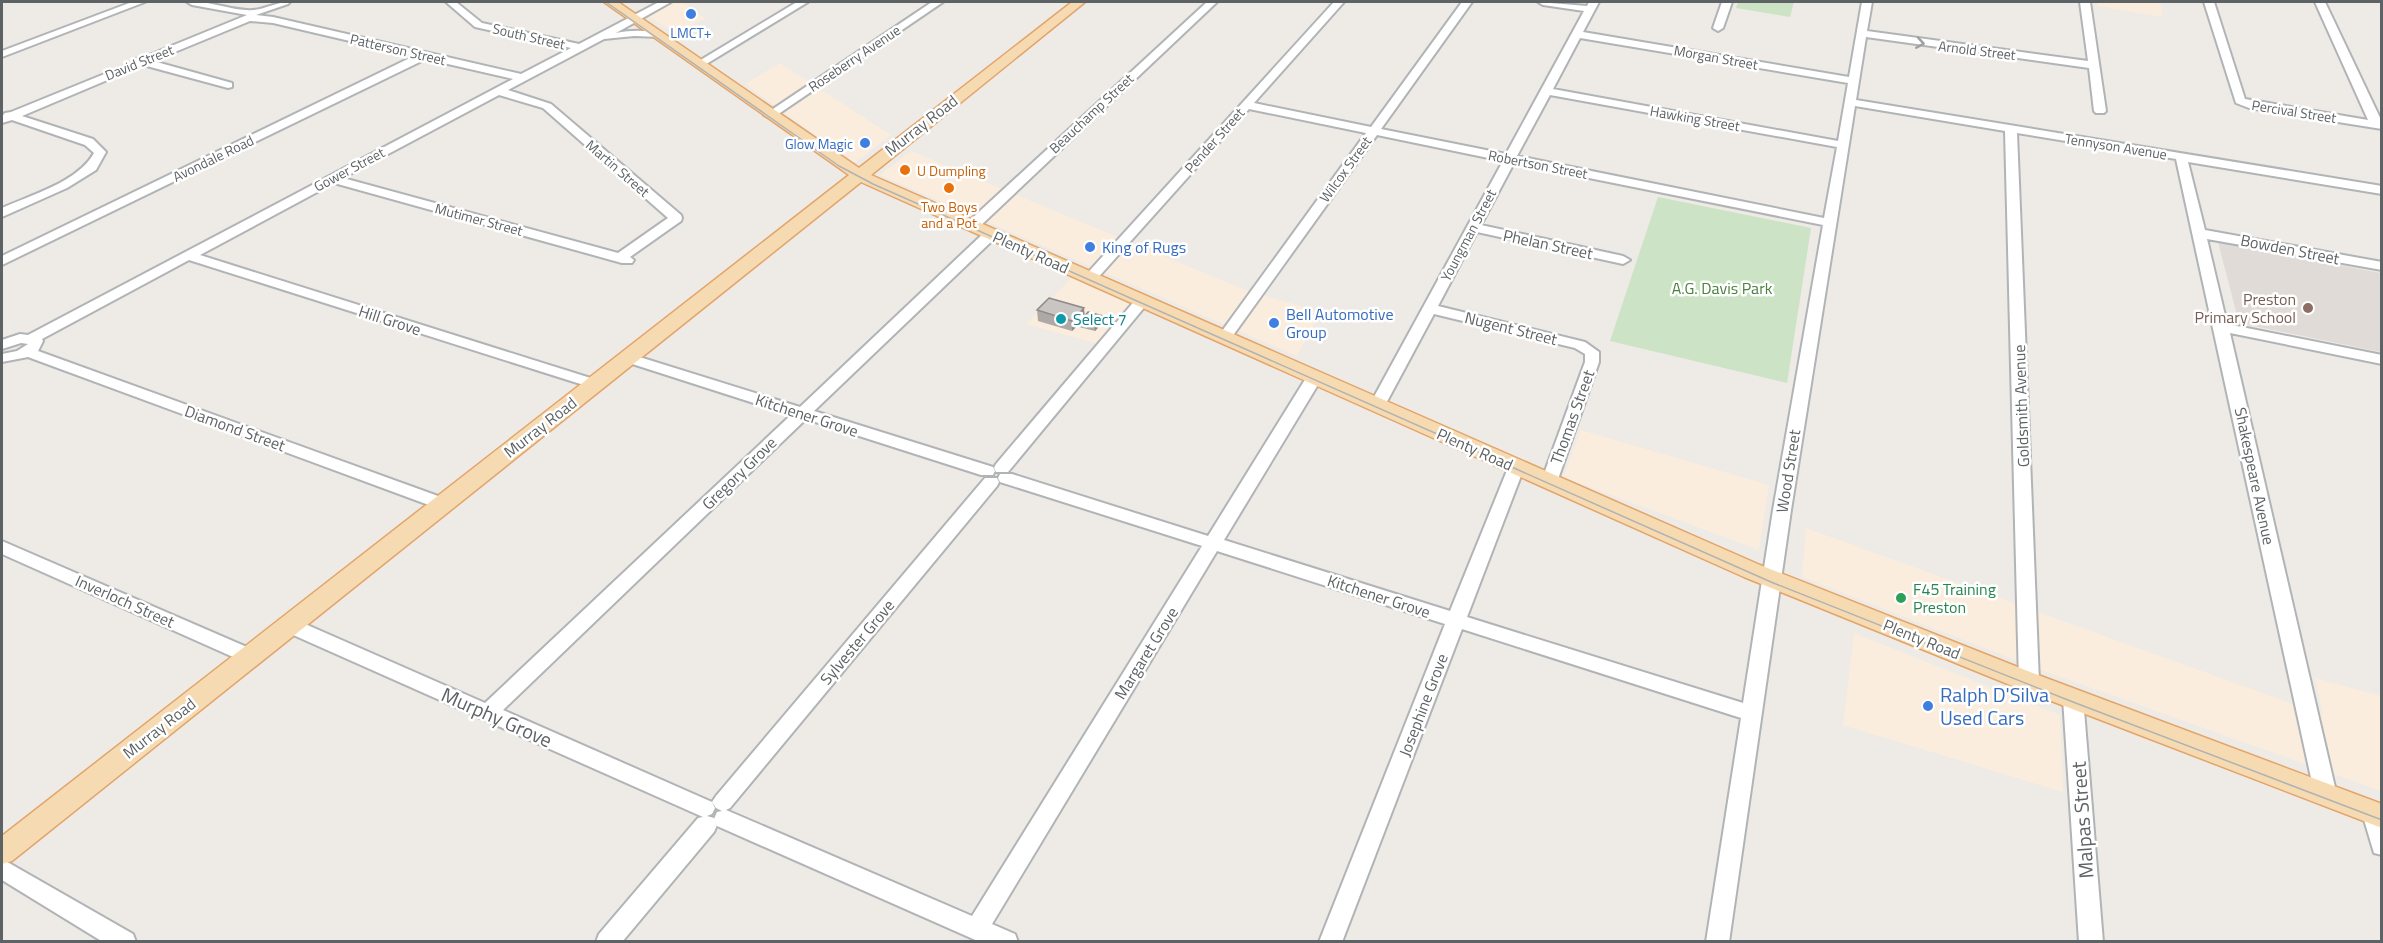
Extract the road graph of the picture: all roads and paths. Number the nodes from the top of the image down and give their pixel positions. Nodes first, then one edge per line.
1 (140, 2) edge
2 (192, 2) edge
3 (451, 2) edge
4 (610, 2) edge
5 (666, 2) edge
6 (803, 2) edge
7 (938, 2) edge
8 (1079, 2) edge
9 (1212, 2) edge
10 (1339, 2) edge
11 (1467, 2) edge
12 (1543, 2) edge
13 (1727, 2) edge
14 (1867, 2) edge
15 (2085, 2) edge
16 (2209, 2) edge
17 (2320, 2) edge
18 (281, 3) edge
19 (1592, 5) edge
20 (251, 15) junction
21 (634, 18) junction
22 (1718, 28) dead end
23 (1862, 33) junction
24 (1577, 34) junction
25 (656, 35) junction
26 (583, 46) junction
27 (2, 54) edge
28 (425, 56) junction
29 (140, 62) junction
30 (699, 64) junction
31 (2093, 65) junction
32 (523, 78) junction
33 (1854, 81) junction
34 (228, 86) dead end
35 (497, 91) junction
36 (1546, 91) junction
37 (1850, 102) junction
38 (1246, 105) junction
39 (2100, 111) dead end
40 (770, 115) junction
41 (6, 118) edge
42 (2379, 125) edge
43 (2011, 129) junction
44 (1373, 130) junction
45 (1843, 146) junction
46 (2181, 157) junction
47 (1509, 159) junction
48 (859, 175) junction
49 (332, 179) junction
50 (2382, 190) edge
51 (2, 213) edge
52 (1830, 223) junction
53 (972, 226) junction
54 (1472, 227) junction
55 (2198, 232) junction
56 (991, 234) junction
57 (186, 255) junction
58 (624, 259) joint
59 (1623, 260) dead end
60 (2, 261) edge
61 (2382, 266) edge
62 (1090, 279) junction
63 (1142, 301) junction
64 (1428, 308) junction
65 (2221, 327) junction
66 (1224, 338) junction
67 (30, 345) junction
68 (2, 347) edge
69 (1592, 352) joint
70 (628, 358) junction
71 (2382, 360) edge
72 (1314, 378) junction
73 (595, 384) junction
74 (1377, 406) junction
75 (802, 413) junction
76 (1516, 468) junction
77 (997, 475) junction
78 (1549, 482) junction
79 (443, 504) junction
80 (1213, 544) junction
81 (2, 547) edge
82 (1772, 579) junction
83 (1456, 620) junction
84 (289, 626) junction
85 (249, 656) junction
86 (2029, 682) junction
87 (2073, 698) junction
88 (487, 713) junction
89 (1752, 714) junction
90 (2326, 796) junction
91 (714, 813) junction
92 (2377, 815) edge
93 (2382, 846) edge
94 (2, 852) edge
95 (2, 869) edge
96 (977, 928) junction
97 (125, 942) edge
98 (607, 942) edge
99 (1007, 942) edge
100 (1330, 942) edge
101 (1717, 942) edge
102 (2091, 942) edge

1 - 27 street
2 - 20 street, Patterson Street
3 - 26 street, South Street
4 - 21 main road, Plenty Road
5 - 21 street, Gower Street
6 - 30 street
7 - 40 street, Roseberry Avenue
8 - 48 main road, Murray Road
9 - 53 street, Beauchamp Street
10 - 38 street, Pender Street
11 - 44 street, Wilcox Street
12 - 19 street
13 - 22 street
14 - 23 street, Wood Street
15 - 31 street
16 - 42 street, Percival Street
17 - 42 street
18 - 20 street, David Street
19 - 24 street, Youngman Street
20 - 28 street, Patterson Street
20 - 29 street, David Street
21 - 25 main road, Plenty Road
21 - 26 street, Gower Street
23 -> 31 street, Arnold Street
23 - 33 street, Wood Street
24 - 33 street, Morgan Street
24 - 36 street, Youngman Street
25 - 26 street
25 - 30 main road, Plenty Road
26 - 32 street, Gower Street
28 - 32 street, Patterson Street
28 - 60 street, Avondale Road
29 - 34 street
29 - 41 street, David Street
30 - 40 main road, Plenty Road
31 - 39 street
32 - 35 street, Gower Street
33 - 37 street, Wood Street
35 - 49 street, Gower Street
35 - 58 street, Martin Street
36 - 45 street, Hawking Street
36 - 47 street, Youngman Street
37 - 43 street, Tennyson Avenue
37 - 45 street, Wood Street
38 - 44 street, Robertson Street
38 - 62 street, Pender Street
40 - 48 main road, Plenty Road
41 - 51 street
43 - 46 street, Tennyson Avenue
43 - 86 street, Goldsmith Avenue
44 - 47 street, Robertson Street
44 - 66 street, Wilcox Street
45 - 52 street, Wood Street
46 - 50 street, Tennyson Avenue
46 - 55 street, Shakespeare Avenue
47 - 52 street, Robertson Street
47 - 54 street, Youngman Street
48 - 53 main road, Plenty Road
48 - 70 main road, Murray Road
49 - 57 street, Gower Street
49 - 58 street, Mutimer Street
52 - 82 street, Wood Street
53 - 56 main road, Plenty Road
54 - 59 street, Phelan Street
54 - 64 street, Youngman Street
55 - 61 street, Bowden Street
55 - 65 street, Shakespeare Avenue
56 - 62 main road, Plenty Road
56 - 75 street, Gregory Grove
57 - 67 street, Gower Street
57 - 73 street, Hill Grove
62 - 63 main road, Plenty Road
63 - 66 main road, Plenty Road
63 - 77 street, Sylvester Grove
64 - 69 street, Nugent Street
64 - 74 street, Youngman Street
65 - 71 street
65 - 90 street, Shakespeare Avenue
66 - 72 main road, Plenty Road
67 - 68 street, Gower Street
67 - 79 street, Diamond Street
69 - 78 street, Thomas Street
70 - 73 main road, Murray Road
70 - 75 street, Kitchener Grove
72 - 74 main road, Plenty Road
72 - 80 street, Margaret Grove
73 - 79 main road, Murray Road
74 - 76 main road, Plenty Road
75 - 77 street, Kitchener Grove
75 - 88 street, Gregory Grove
76 - 78 main road, Plenty Road
76 - 83 street, Josephine Grove
77 - 80 street, Kitchener Grove
77 - 91 street, Sylvester Grove
78 - 82 main road, Plenty Road
79 - 84 main road, Murray Road
80 - 83 street, Kitchener Grove
80 - 96 street, Margaret Grove
81 - 85 street, Inverloch Street
82 - 86 main road, Plenty Road
82 - 89 street, Wood Street
83 - 89 street, Kitchener Grove
83 - 100 street, Josephine Grove
84 - 85 main road, Murray Road
84 - 88 street, Murphy Grove
85 - 94 main road, Murray Road
86 - 87 main road, Plenty Road
87 - 90 main road, Plenty Road
87 - 102 street, Malpas Street
88 - 91 street, Murphy Grove
89 - 101 street, Wood Street
90 - 92 main road, Plenty Road
91 - 96 street, Murphy Grove
91 - 98 street, Sylvester Grove
92 - 93 street
95 - 97 street
96 - 99 street, Murphy Grove

